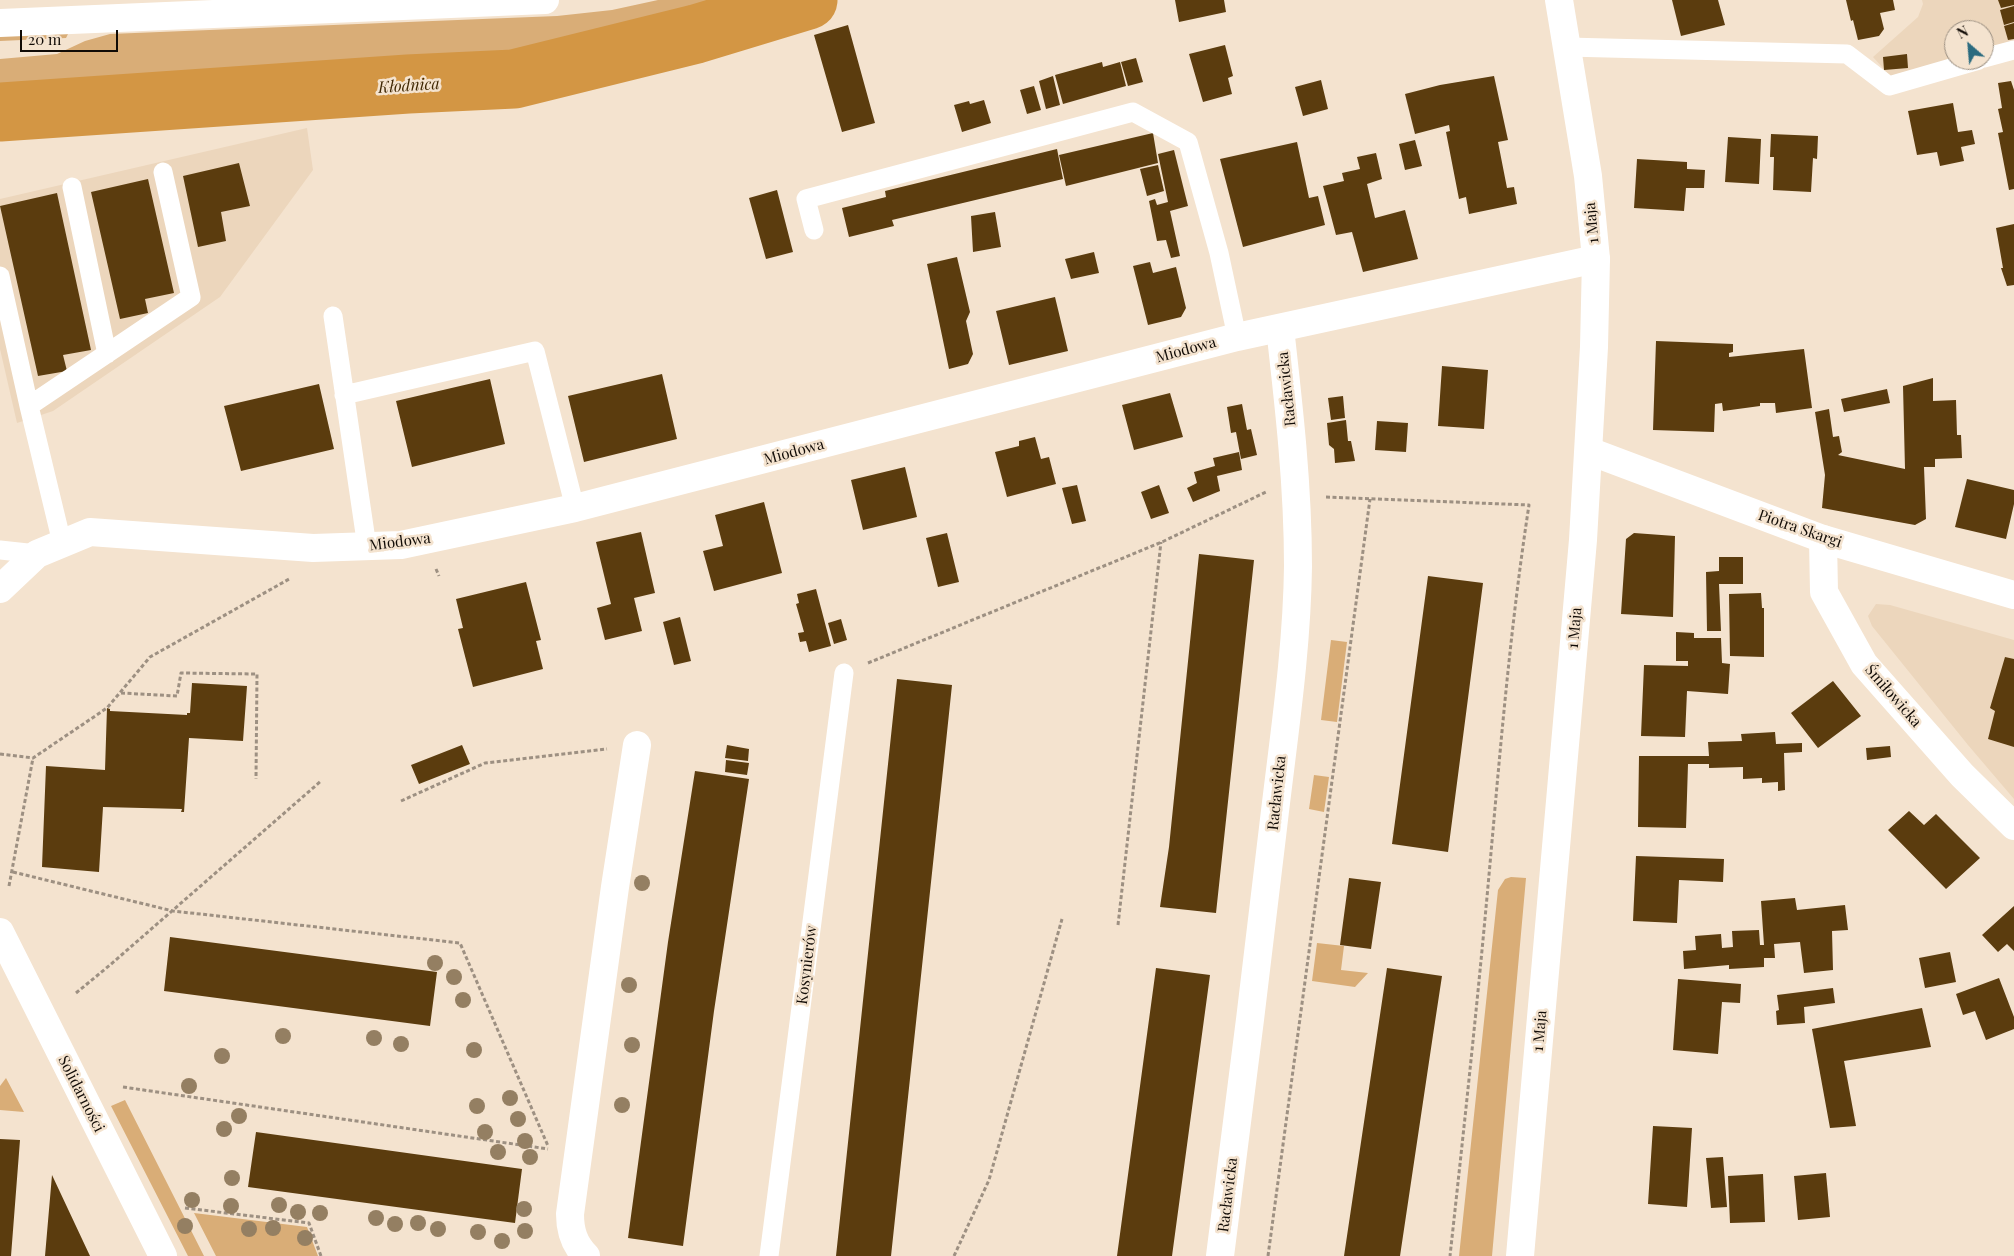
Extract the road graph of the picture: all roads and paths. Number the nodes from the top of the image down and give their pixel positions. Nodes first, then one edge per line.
1 (545, 0) edge
2 (1559, 0) edge
3 (0, 23) edge
4 (1567, 47) junction
5 (2014, 50) edge
6 (1994, 55) edge
7 (1944, 70) edge
8 (163, 172) dead end
9 (72, 187) dead end
10 (814, 230) dead end
11 (1596, 259) junction
12 (0, 276) edge
13 (333, 316) dead end
14 (1280, 328) junction
15 (1237, 337) junction
16 (108, 354) junction
17 (344, 395) junction
18 (29, 406) junction
19 (1589, 452) junction
20 (1295, 487) junction
21 (1370, 499) junction
22 (575, 508) junction
23 (1823, 539) junction
24 (1162, 542) junction
25 (62, 544) junction
26 (367, 547) junction
27 (0, 550) edge
28 (37, 554) junction
29 (300, 574) dead end
30 (0, 589) edge
31 (2014, 595) edge
32 (844, 673) joint
33 (120, 693) junction
34 (637, 745) joint
35 (0, 754) edge
36 (33, 758) junction
37 (256, 779) dead end
38 (321, 781) dead end
39 (402, 801) dead end
40 (2014, 826) edge
41 (13, 872) junction
42 (9, 886) dead end
43 (172, 911) junction
44 (1062, 919) dead end
45 (1118, 925) dead end
46 (0, 932) edge
47 (76, 992) dead end
48 (123, 1087) dead end
49 (185, 1208) dead end
50 (163, 1256) edge
51 (321, 1256) edge
52 (586, 1256) edge
53 (769, 1256) edge
54 (954, 1256) edge
55 (1220, 1256) edge
56 (1268, 1256) edge
57 (1450, 1256) edge
58 (1520, 1256) edge

1 - 3 street
2 - 4 street, 1 Maja
4 - 7 lane
4 - 11 street, 1 Maja
5 - 6 lane
8 - 16 lane
9 - 16 lane
10 - 15 lane
11 - 14 street, Miodowa
11 - 19 street, 1 Maja
12 - 18 lane
13 - 17 lane
14 - 15 street, Miodowa
14 - 20 street, Racławicka
15 - 22 street, Miodowa
16 - 18 lane
17 - 22 lane
17 - 26 lane
18 - 25 lane
19 - 23 street, Piotra Skargi
19 - 58 street, 1 Maja
20 - 21 path
20 - 24 path
20 - 55 street, Racławicka
21 - 56 path
21 - 57 path
22 - 26 street, Miodowa
23 - 31 street, Piotra Skargi
23 - 40 street, Śmiłowicka
24 - 32 path
24 - 45 path
25 - 26 street, Miodowa
25 - 28 street, Miodowa
27 - 28 lane
28 - 30 street, Miodowa
29 - 33 path
32 - 53 lane, Kosynierów
33 - 36 path
33 - 37 path
34 - 39 path
34 - 52 street
35 - 36 path
36 - 41 path
38 - 43 path
41 - 42 path
41 - 43 path
43 - 47 path
43 - 48 path
44 - 54 path
46 - 50 street, Solidarności
49 - 51 path

